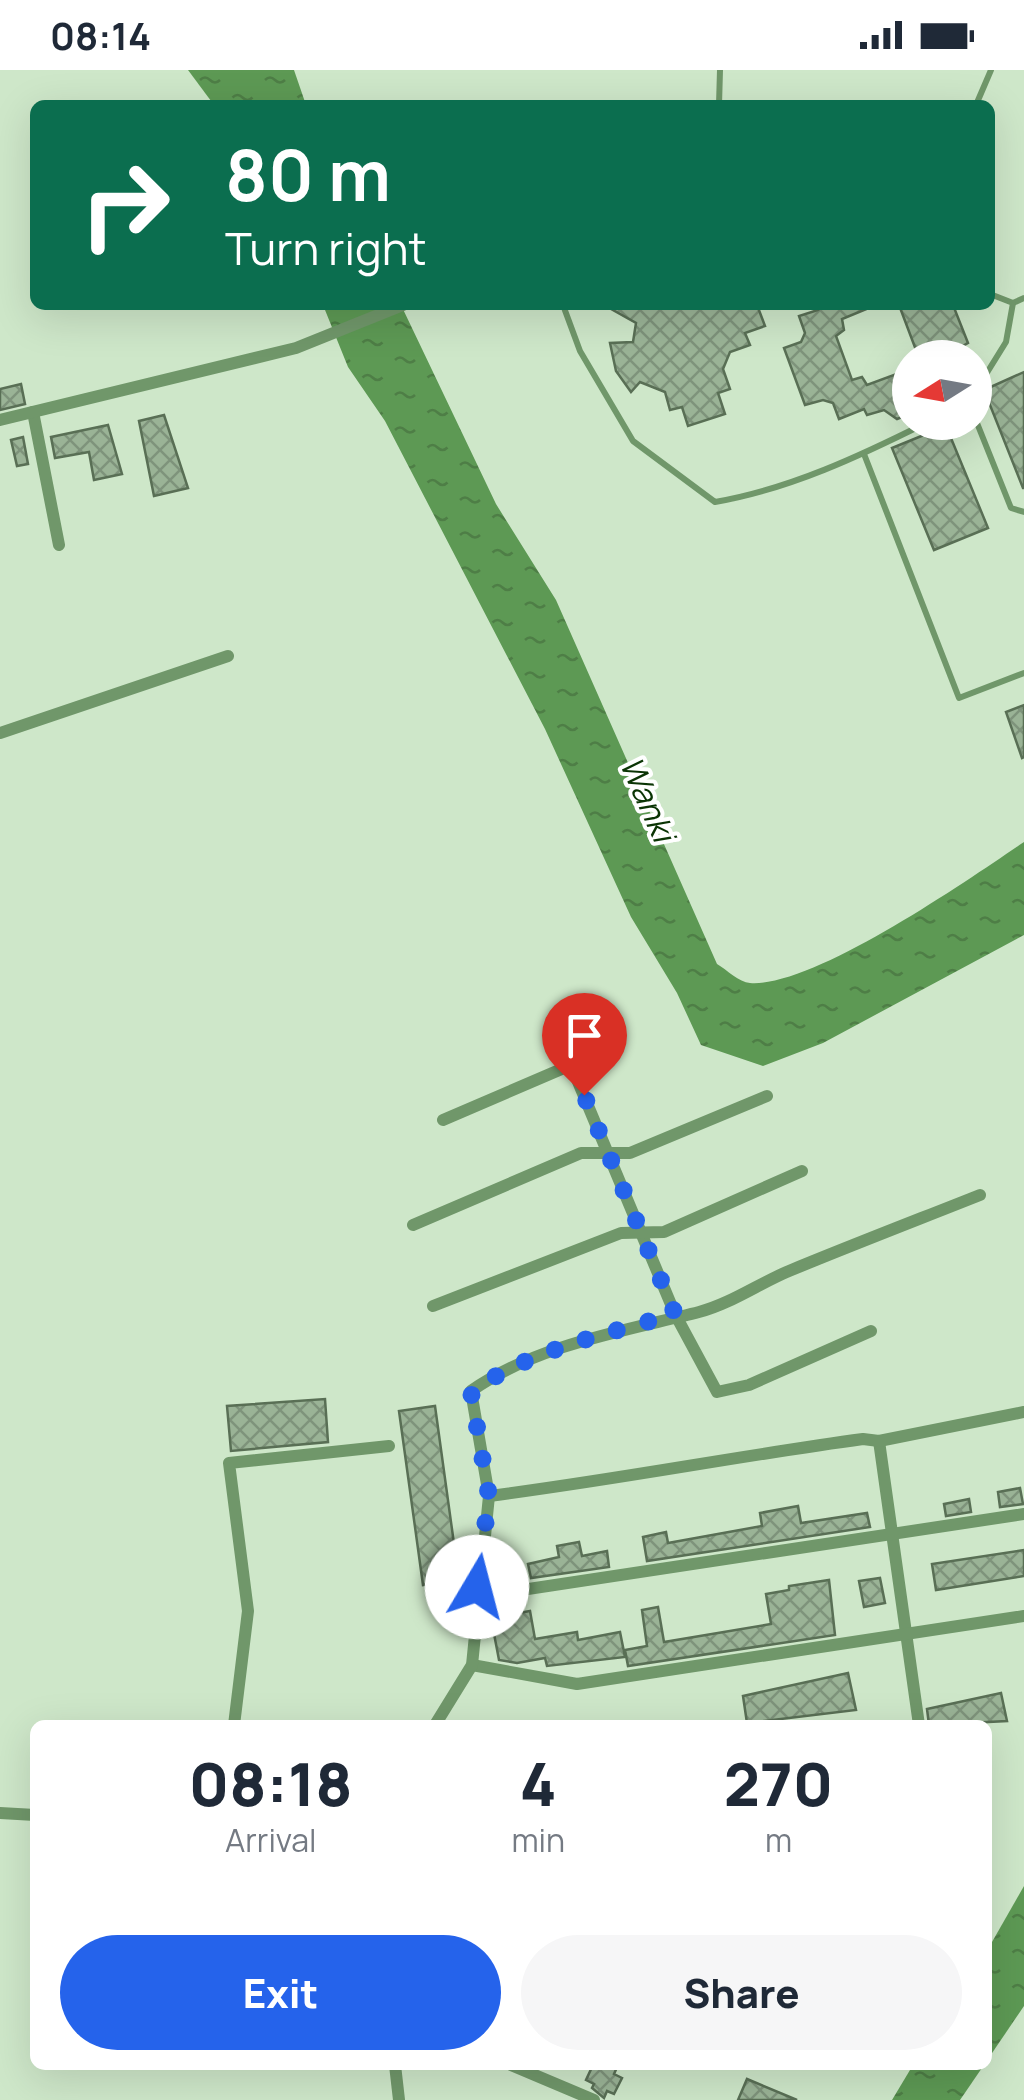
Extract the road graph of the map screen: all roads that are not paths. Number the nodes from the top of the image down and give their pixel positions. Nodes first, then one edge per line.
1 (720, 70) edge
2 (991, 70) edge
3 (719, 100) edge
4 (978, 100) edge
5 (995, 296) edge
6 (1024, 298) edge
7 (1013, 302) junction
8 (391, 310) edge
9 (564, 310) edge
10 (992, 365) edge
11 (33, 412) junction
12 (0, 420) edge
13 (892, 440) edge
14 (984, 440) edge
15 (864, 454) junction
16 (1024, 512) edge
17 (58, 545) dead end
18 (228, 656) dead end
19 (1024, 672) edge
20 (0, 733) edge
21 (767, 1096) dead end
22 (443, 1120) dead end
23 (608, 1153) junction
24 (802, 1171) dead end
25 (980, 1195) dead end
26 (413, 1225) dead end
27 (642, 1234) junction
28 (433, 1306) dead end
29 (675, 1314) junction
30 (871, 1331) dead end
31 (1024, 1412) edge
32 (879, 1441) junction
33 (388, 1446) dead end
34 (489, 1496) junction
35 (1024, 1514) edge
36 (893, 1536) junction
37 (477, 1587) junction
38 (1024, 1616) edge
39 (907, 1635) junction
40 (472, 1666) junction
41 (235, 1720) edge
42 (438, 1720) edge
43 (919, 1720) edge
44 (0, 1812) edge
45 (30, 1815) edge
46 (396, 2070) edge
47 (523, 2070) edge
48 (400, 2100) edge
49 (594, 2100) edge

1 - 3 lane
2 - 4 lane
5 - 7 lane
6 - 7 lane
7 - 10 lane
8 - 11 street
9 - 15 lane
11 - 12 street
11 - 17 street
13 - 15 lane
14 - 16 lane
15 - 19 lane
18 - 20 street
21 - 23 street
22 - 23 street
23 - 26 street
23 - 27 street
24 - 27 street
25 - 29 street
27 - 28 street
27 - 29 street
29 - 30 street
29 - 34 street
31 - 32 street
32 - 34 street
32 - 36 street
33 - 41 street
34 - 37 street
35 - 36 street
36 - 37 street
36 - 39 street
37 - 40 street
38 - 39 street
39 - 40 street
39 - 43 street
40 - 42 street
44 - 45 street
46 - 48 street
47 - 49 street

